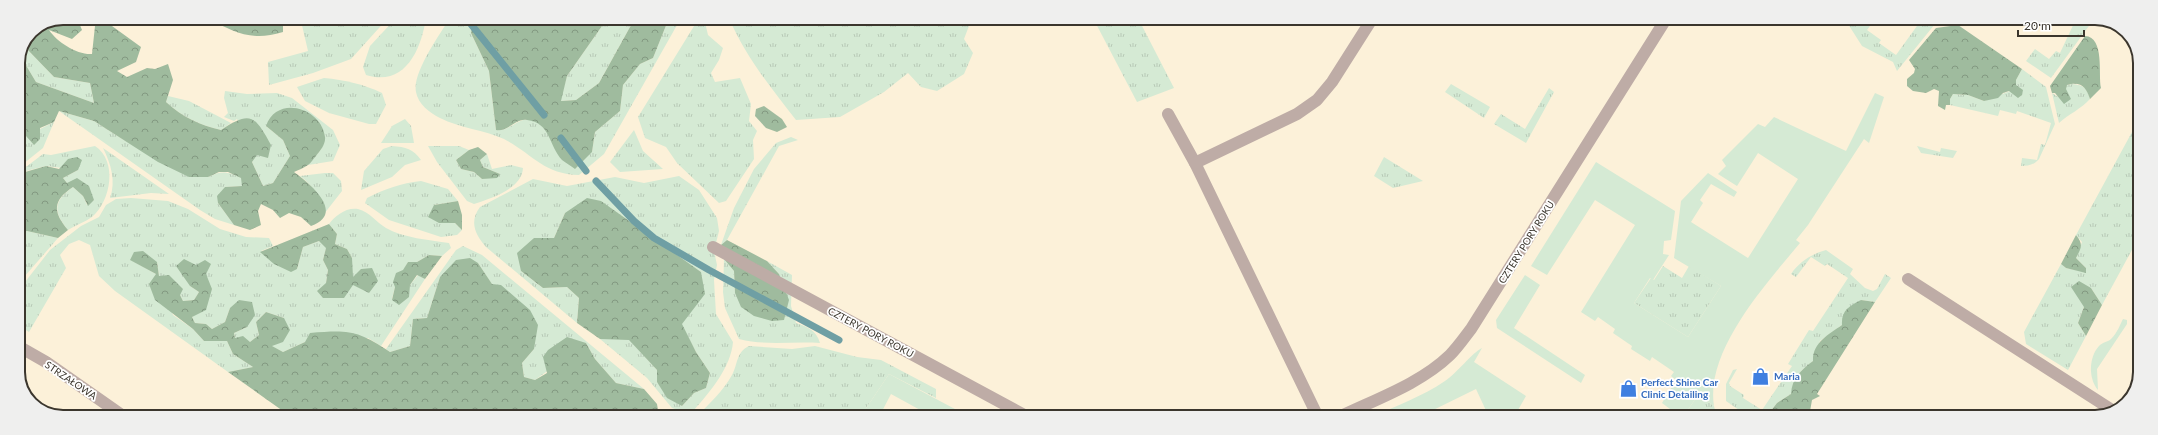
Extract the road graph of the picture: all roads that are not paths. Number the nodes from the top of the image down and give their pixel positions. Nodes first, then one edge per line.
1 (1368, 25) edge
2 (1662, 25) edge
3 (1168, 114) dead end
4 (1195, 163) junction
5 (714, 247) dead end
6 (1908, 279) dead end
7 (25, 350) edge
8 (2108, 407) edge
9 (114, 410) edge
10 (1015, 410) edge
11 (1315, 410) edge
12 (1353, 410) edge

1 - 4 street
2 - 12 street, CZTERY PORY ROKU
3 - 4 street
4 - 11 street
5 - 10 street, CZTERY PORY ROKU
6 - 8 street
7 - 9 street, STRZAŁOWA

